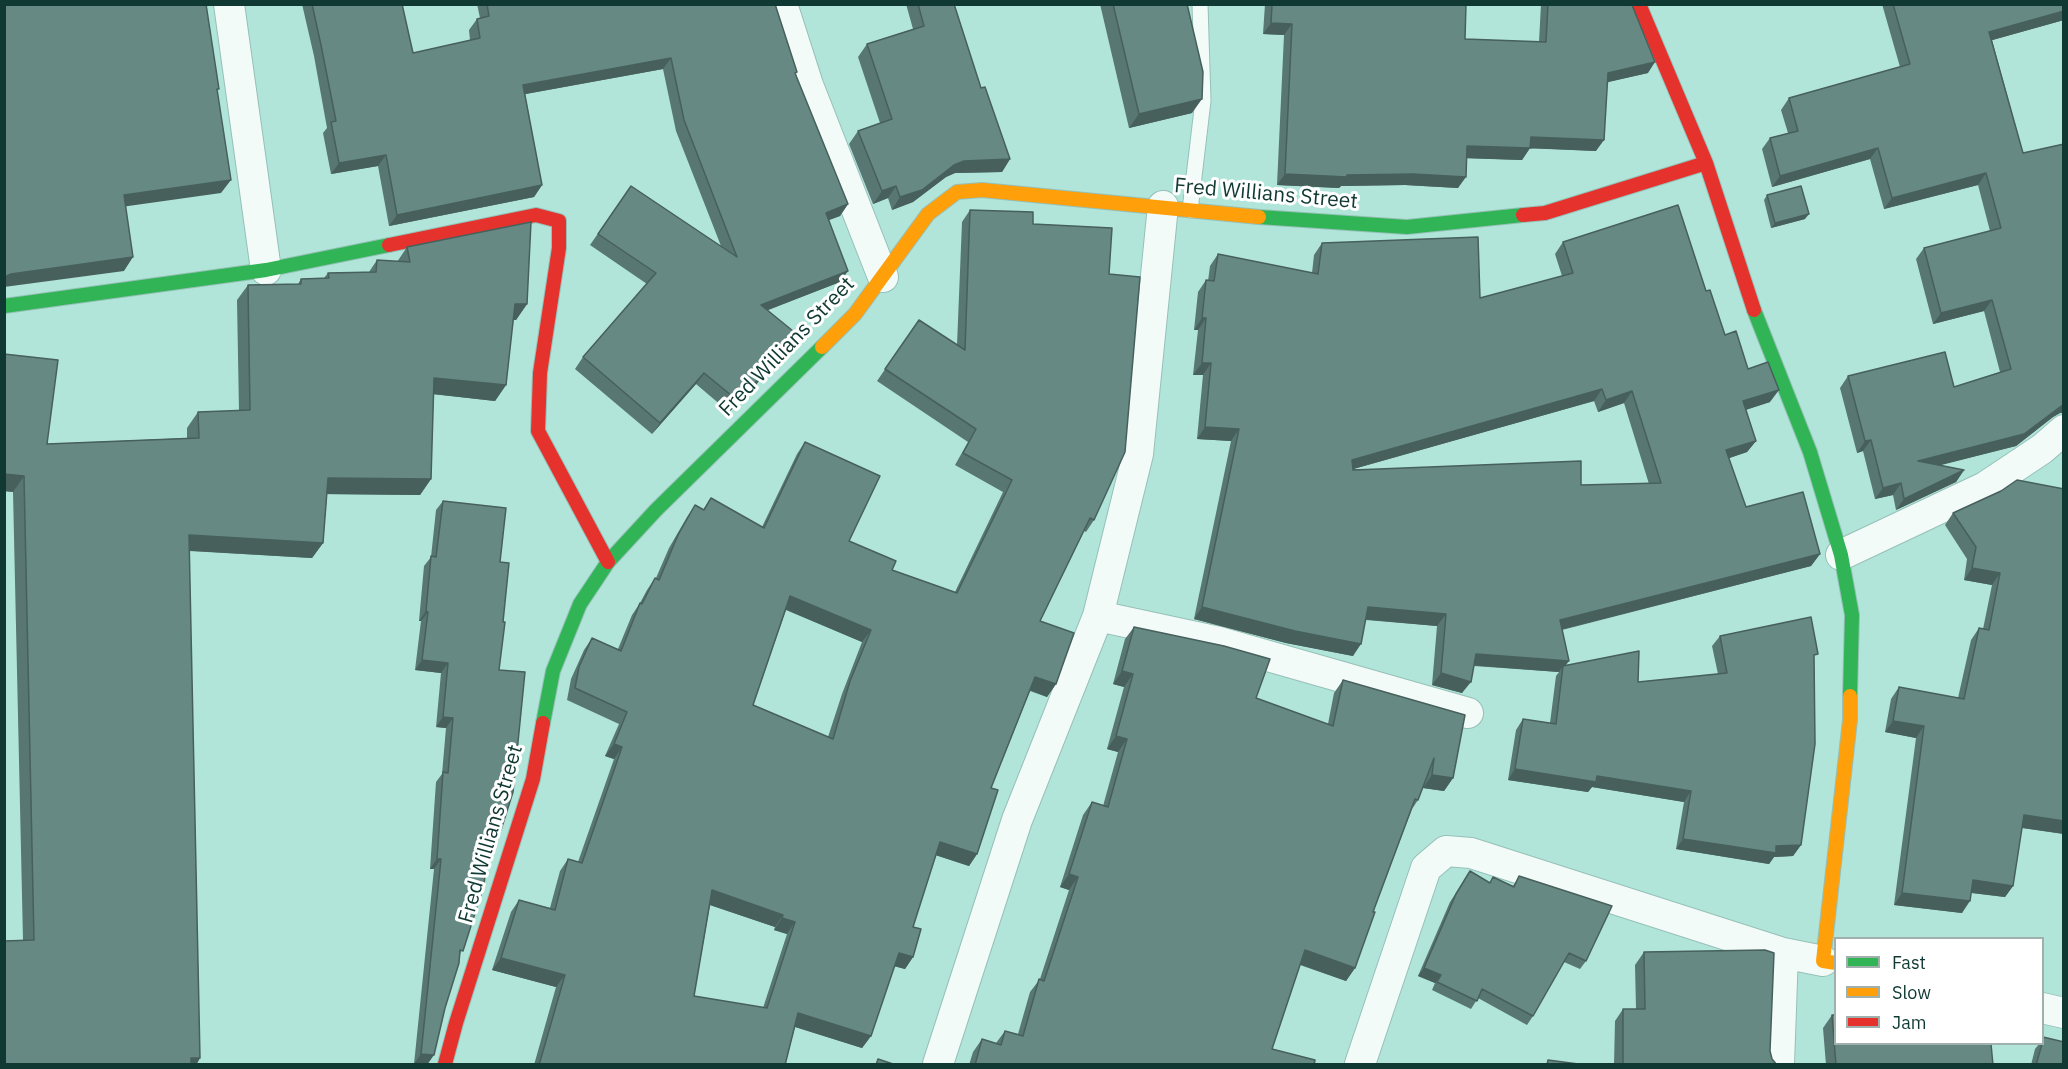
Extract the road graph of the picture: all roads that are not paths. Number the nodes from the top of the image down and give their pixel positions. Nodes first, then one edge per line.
1 (229, 4) edge
2 (782, 4) edge
3 (1200, 4) edge
4 (1639, 4) edge
5 (1706, 164) junction
6 (1177, 208) junction
7 (266, 270) junction
8 (883, 277) junction
9 (4, 306) edge
10 (2064, 430) edge
11 (1841, 555) junction
12 (608, 562) junction
13 (1098, 616) junction
14 (1468, 712) dead end
15 (1783, 953) junction
16 (1829, 962) edge
17 (2044, 1008) edge
18 (2064, 1013) edge
19 (445, 1065) edge
20 (938, 1065) edge
21 (1360, 1065) edge
22 (1779, 1065) edge

1 - 7 street
2 - 8 street
3 - 6 lane
4 - 5 street
5 - 6 street, Fred Willians Street
5 - 11 street
6 - 8 street, Fred Willians Street
6 - 13 street
7 - 9 street
7 - 12 street
8 - 12 street, Fred Willians Street
10 - 11 street
11 - 16 street
12 - 19 street, Fred Willians Street
13 - 14 street
13 - 20 street
15 - 16 street
15 - 21 street
15 - 22 street
17 - 18 street

